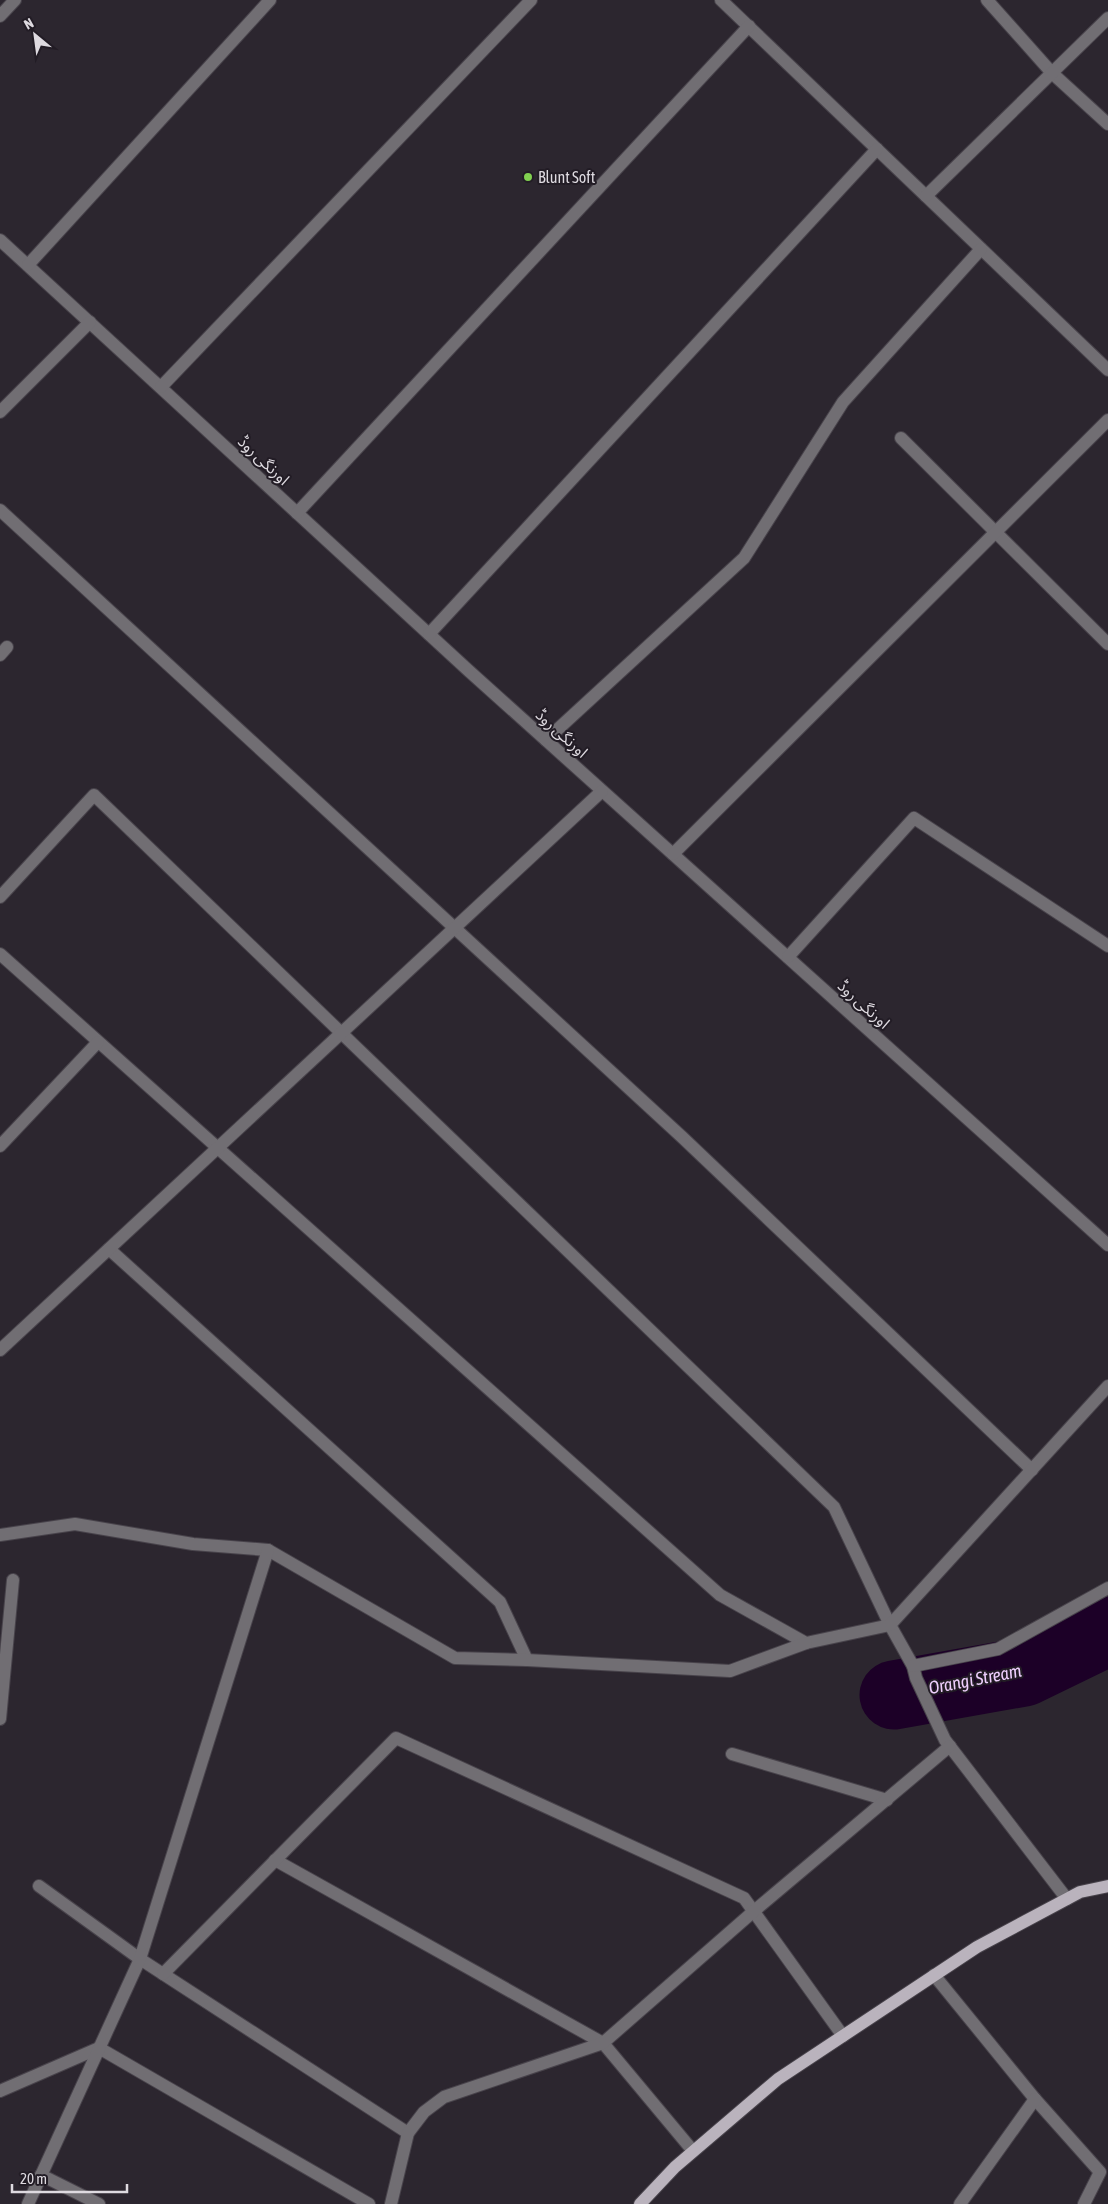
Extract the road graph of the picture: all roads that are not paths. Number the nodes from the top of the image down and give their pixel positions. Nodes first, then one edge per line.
1 (15, 0) edge
2 (270, 0) edge
3 (531, 0) edge
4 (722, 0) edge
5 (987, 0) edge
6 (0, 16) edge
7 (1108, 18) edge
8 (749, 26) junction
9 (1052, 73) junction
10 (1108, 124) edge
11 (877, 149) junction
12 (926, 196) junction
13 (0, 240) edge
14 (981, 249) junction
15 (28, 265) junction
16 (90, 322) junction
17 (1108, 370) edge
18 (161, 387) junction
19 (0, 412) edge
20 (1108, 420) edge
21 (900, 438) dead end
22 (0, 510) edge
23 (297, 513) junction
24 (996, 532) junction
25 (429, 634) junction
26 (1108, 644) edge
27 (546, 740) junction
28 (602, 790) junction
29 (673, 854) junction
30 (0, 897) edge
31 (455, 928) junction
32 (1106, 942) edge
33 (0, 954) edge
34 (788, 957) junction
35 (342, 1034) junction
36 (98, 1042) junction
37 (0, 1146) edge
38 (218, 1148) junction
39 (1108, 1245) edge
40 (109, 1249) junction
41 (0, 1350) edge
42 (1108, 1386) edge
43 (1032, 1470) junction
44 (0, 1535) edge
45 (268, 1550) junction
46 (13, 1580) dead end
47 (1108, 1588) edge
48 (890, 1625) junction
49 (806, 1643) junction
50 (527, 1660) junction
51 (915, 1672) junction
52 (0, 1719) edge
53 (948, 1743) junction
54 (732, 1754) dead end
55 (887, 1800) junction
56 (275, 1860) junction
57 (39, 1886) dead end
58 (1108, 1886) edge
59 (1067, 1899) junction
60 (754, 1911) junction
61 (140, 1959) junction
62 (163, 1974) junction
63 (934, 1975) junction
64 (843, 2036) junction
65 (603, 2043) junction
66 (99, 2048) junction
67 (0, 2091) edge
68 (1035, 2099) junction
69 (408, 2133) junction
70 (693, 2151) junction
71 (41, 2175) junction
72 (28, 2204) edge
73 (99, 2204) edge
74 (369, 2204) edge
75 (391, 2204) edge
76 (640, 2204) edge
77 (960, 2204) edge
78 (1084, 2204) edge

1 - 6 street
2 - 15 street
3 - 18 street
4 - 8 street
5 - 9 street
7 - 9 street
8 - 11 street
8 - 23 street
9 - 10 street
9 - 12 street
11 - 12 street
11 - 25 street
12 - 14 street
13 - 15 street, اورنگی روڈ
14 - 17 street
14 - 27 street
15 - 16 street, اورنگی روڈ
16 - 18 street, اورنگی روڈ
16 - 19 street
18 - 23 street, اورنگی روڈ
20 - 24 street
21 - 24 street
22 - 31 street
23 - 25 street, اورنگی روڈ
24 - 26 street
24 - 29 street
25 - 27 street, اورنگی روڈ
27 - 28 street, اورنگی روڈ
28 - 29 street, اورنگی روڈ
28 - 31 street
29 - 34 street, اورنگی روڈ
30 - 35 street
31 - 35 street
31 - 43 street
32 - 34 street
33 - 36 street
34 - 39 street, اورنگی روڈ
35 - 38 street
35 - 48 street
36 - 37 street
36 - 38 street
38 - 40 street
38 - 49 street
40 - 41 street
40 - 50 street
42 - 43 street
43 - 48 street
44 - 45 street
45 - 50 street
45 - 61 street
46 - 52 street
47 - 51 street
48 - 49 street
48 - 51 street
49 - 50 street
51 - 53 street
53 - 55 street
53 - 59 street
54 - 55 street
55 - 60 street
56 - 60 street
56 - 62 street
56 - 65 street
57 - 61 street
58 - 59 main road
59 - 63 main road
60 - 64 street
60 - 65 street
61 - 62 street
61 - 66 street
62 - 69 street
63 - 64 main road
63 - 68 street
64 - 70 main road
65 - 69 street
65 - 70 street
66 - 67 street
66 - 71 street
66 - 74 street
68 - 77 street
68 - 78 street
69 - 75 street
70 - 76 main road
71 - 72 street
71 - 73 street

